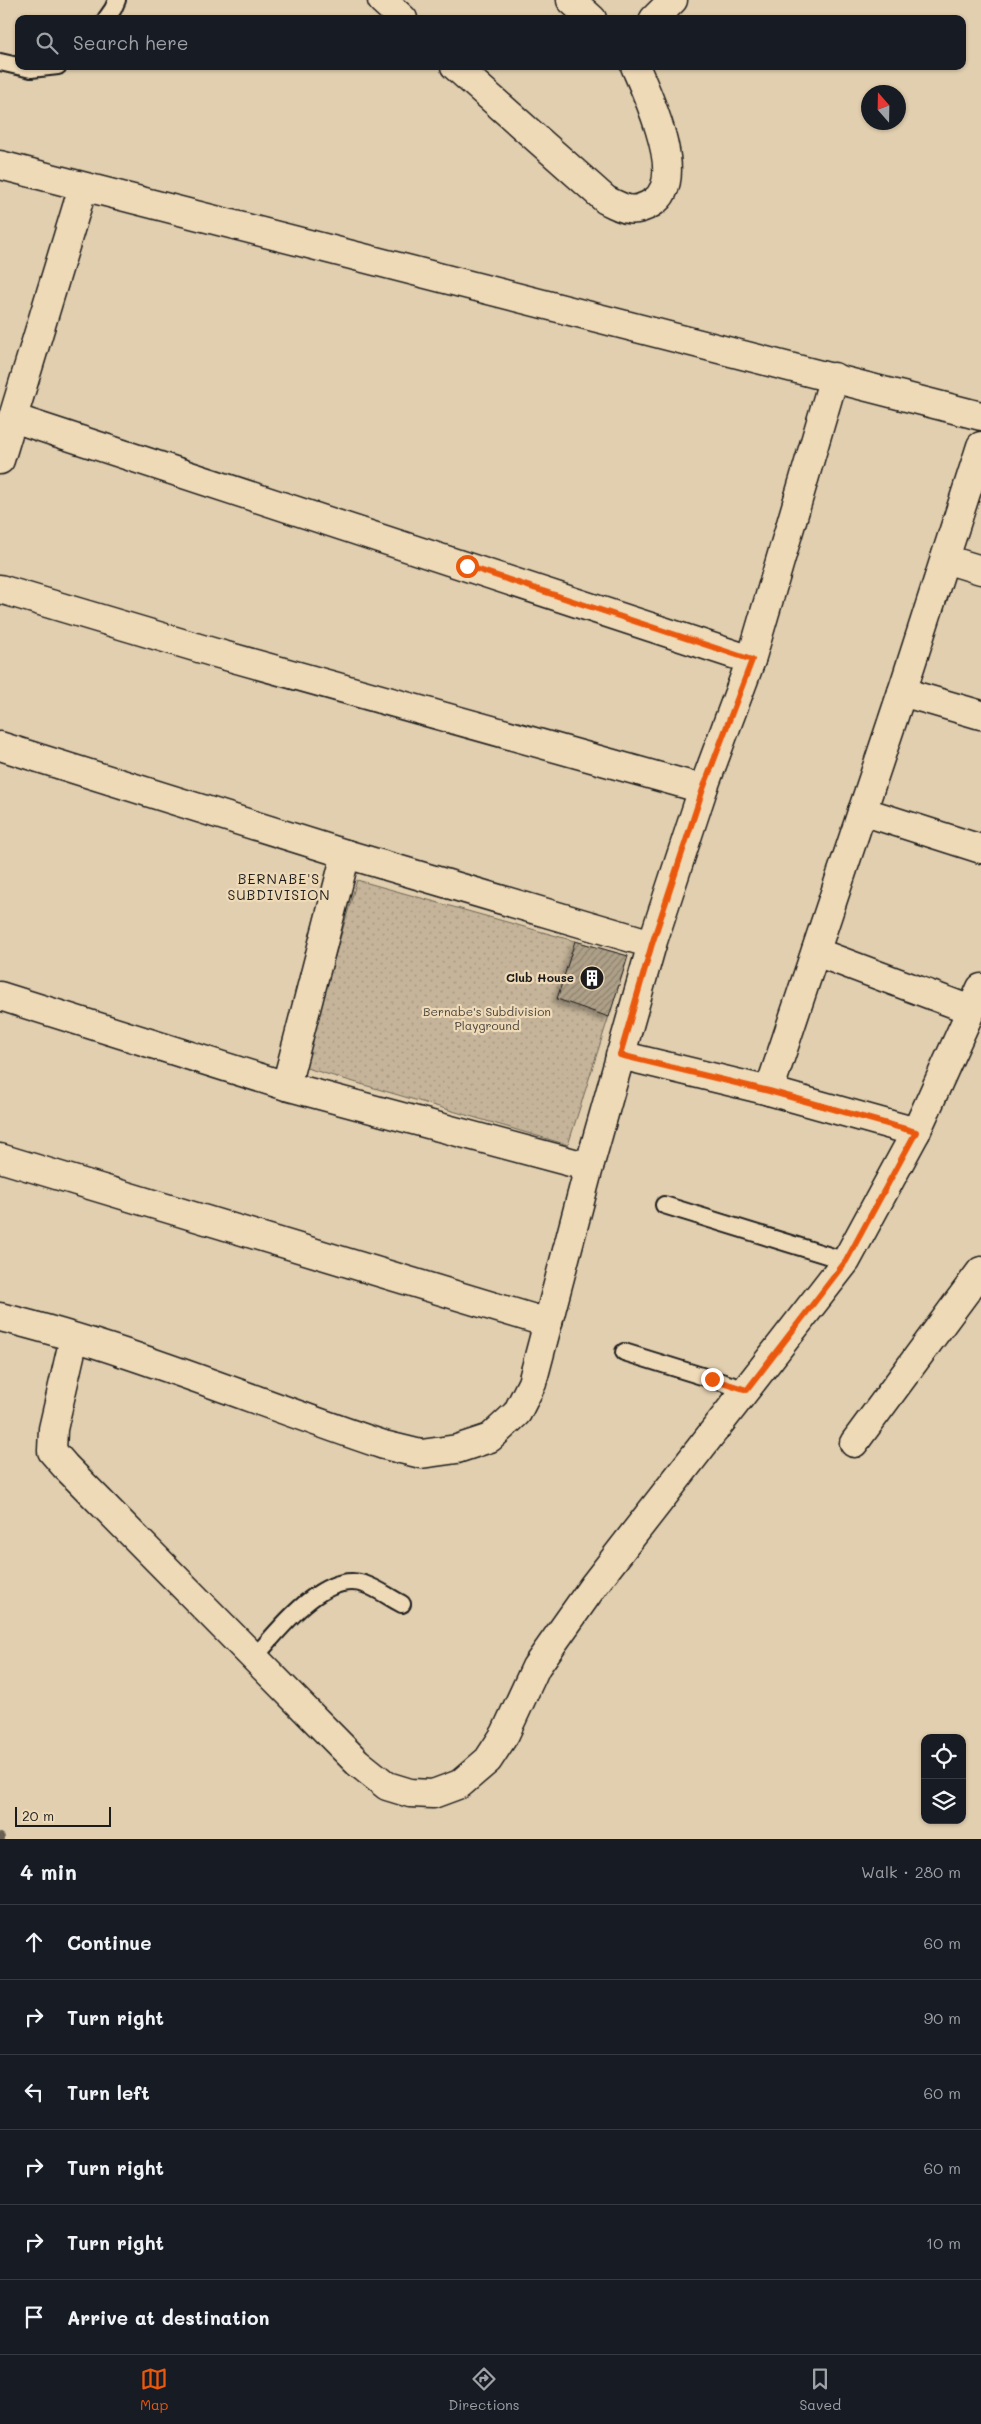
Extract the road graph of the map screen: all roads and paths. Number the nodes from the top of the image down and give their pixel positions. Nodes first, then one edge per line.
1 (117, 0) edge
2 (382, 0) edge
3 (571, 0) edge
4 (673, 0) edge
5 (109, 15) edge
6 (399, 15) edge
7 (588, 15) edge
8 (658, 15) edge
9 (0, 62) edge
10 (15, 65) edge
11 (460, 70) edge
12 (637, 70) edge
13 (0, 165) edge
14 (83, 187) junction
15 (834, 377) junction
16 (981, 416) edge
17 (13, 418) junction
18 (981, 446) edge
19 (0, 460) edge
20 (945, 558) junction
21 (981, 570) edge
22 (0, 589) edge
23 (752, 660) junction
24 (902, 692) junction
25 (981, 714) edge
26 (0, 746) edge
27 (703, 789) junction
28 (862, 812) junction
29 (981, 849) edge
30 (346, 854) junction
31 (652, 944) junction
32 (816, 952) junction
33 (0, 996) edge
34 (976, 999) edge
35 (620, 1055) junction
36 (286, 1086) junction
37 (769, 1091) junction
38 (916, 1132) junction
39 (0, 1158) edge
40 (589, 1167) junction
41 (664, 1205) dead end
42 (846, 1261) junction
43 (981, 1270) edge
44 (0, 1317) edge
45 (548, 1323) junction
46 (74, 1338) junction
47 (624, 1352) dead end
48 (747, 1390) junction
49 (854, 1443) dead end
50 (402, 1604) dead end
51 (254, 1658) junction

1 - 5 lane
2 - 6 street
3 - 7 street
4 - 8 street
9 - 10 lane
11 - 12 street
13 - 14 street
14 - 15 street
14 - 17 street
15 - 16 street
15 - 23 street
17 - 19 street
17 - 23 street
18 - 20 street
20 - 21 street
20 - 24 street
22 - 27 street
23 - 27 street
24 - 25 street
24 - 28 street
26 - 30 street
27 - 31 street
28 - 29 street
28 - 32 street
30 - 31 street
30 - 36 street
31 - 35 street
32 - 34 street
32 - 37 street
33 - 36 street
34 - 38 street
35 - 37 street
35 - 40 street
36 - 40 street
37 - 38 street
38 - 42 street
39 - 45 street
40 - 45 street
41 - 42 lane
42 - 48 street
43 - 49 street
44 - 46 street
45 - 46 street
46 - 51 street
47 - 48 lane
48 - 51 street
50 - 51 lane

